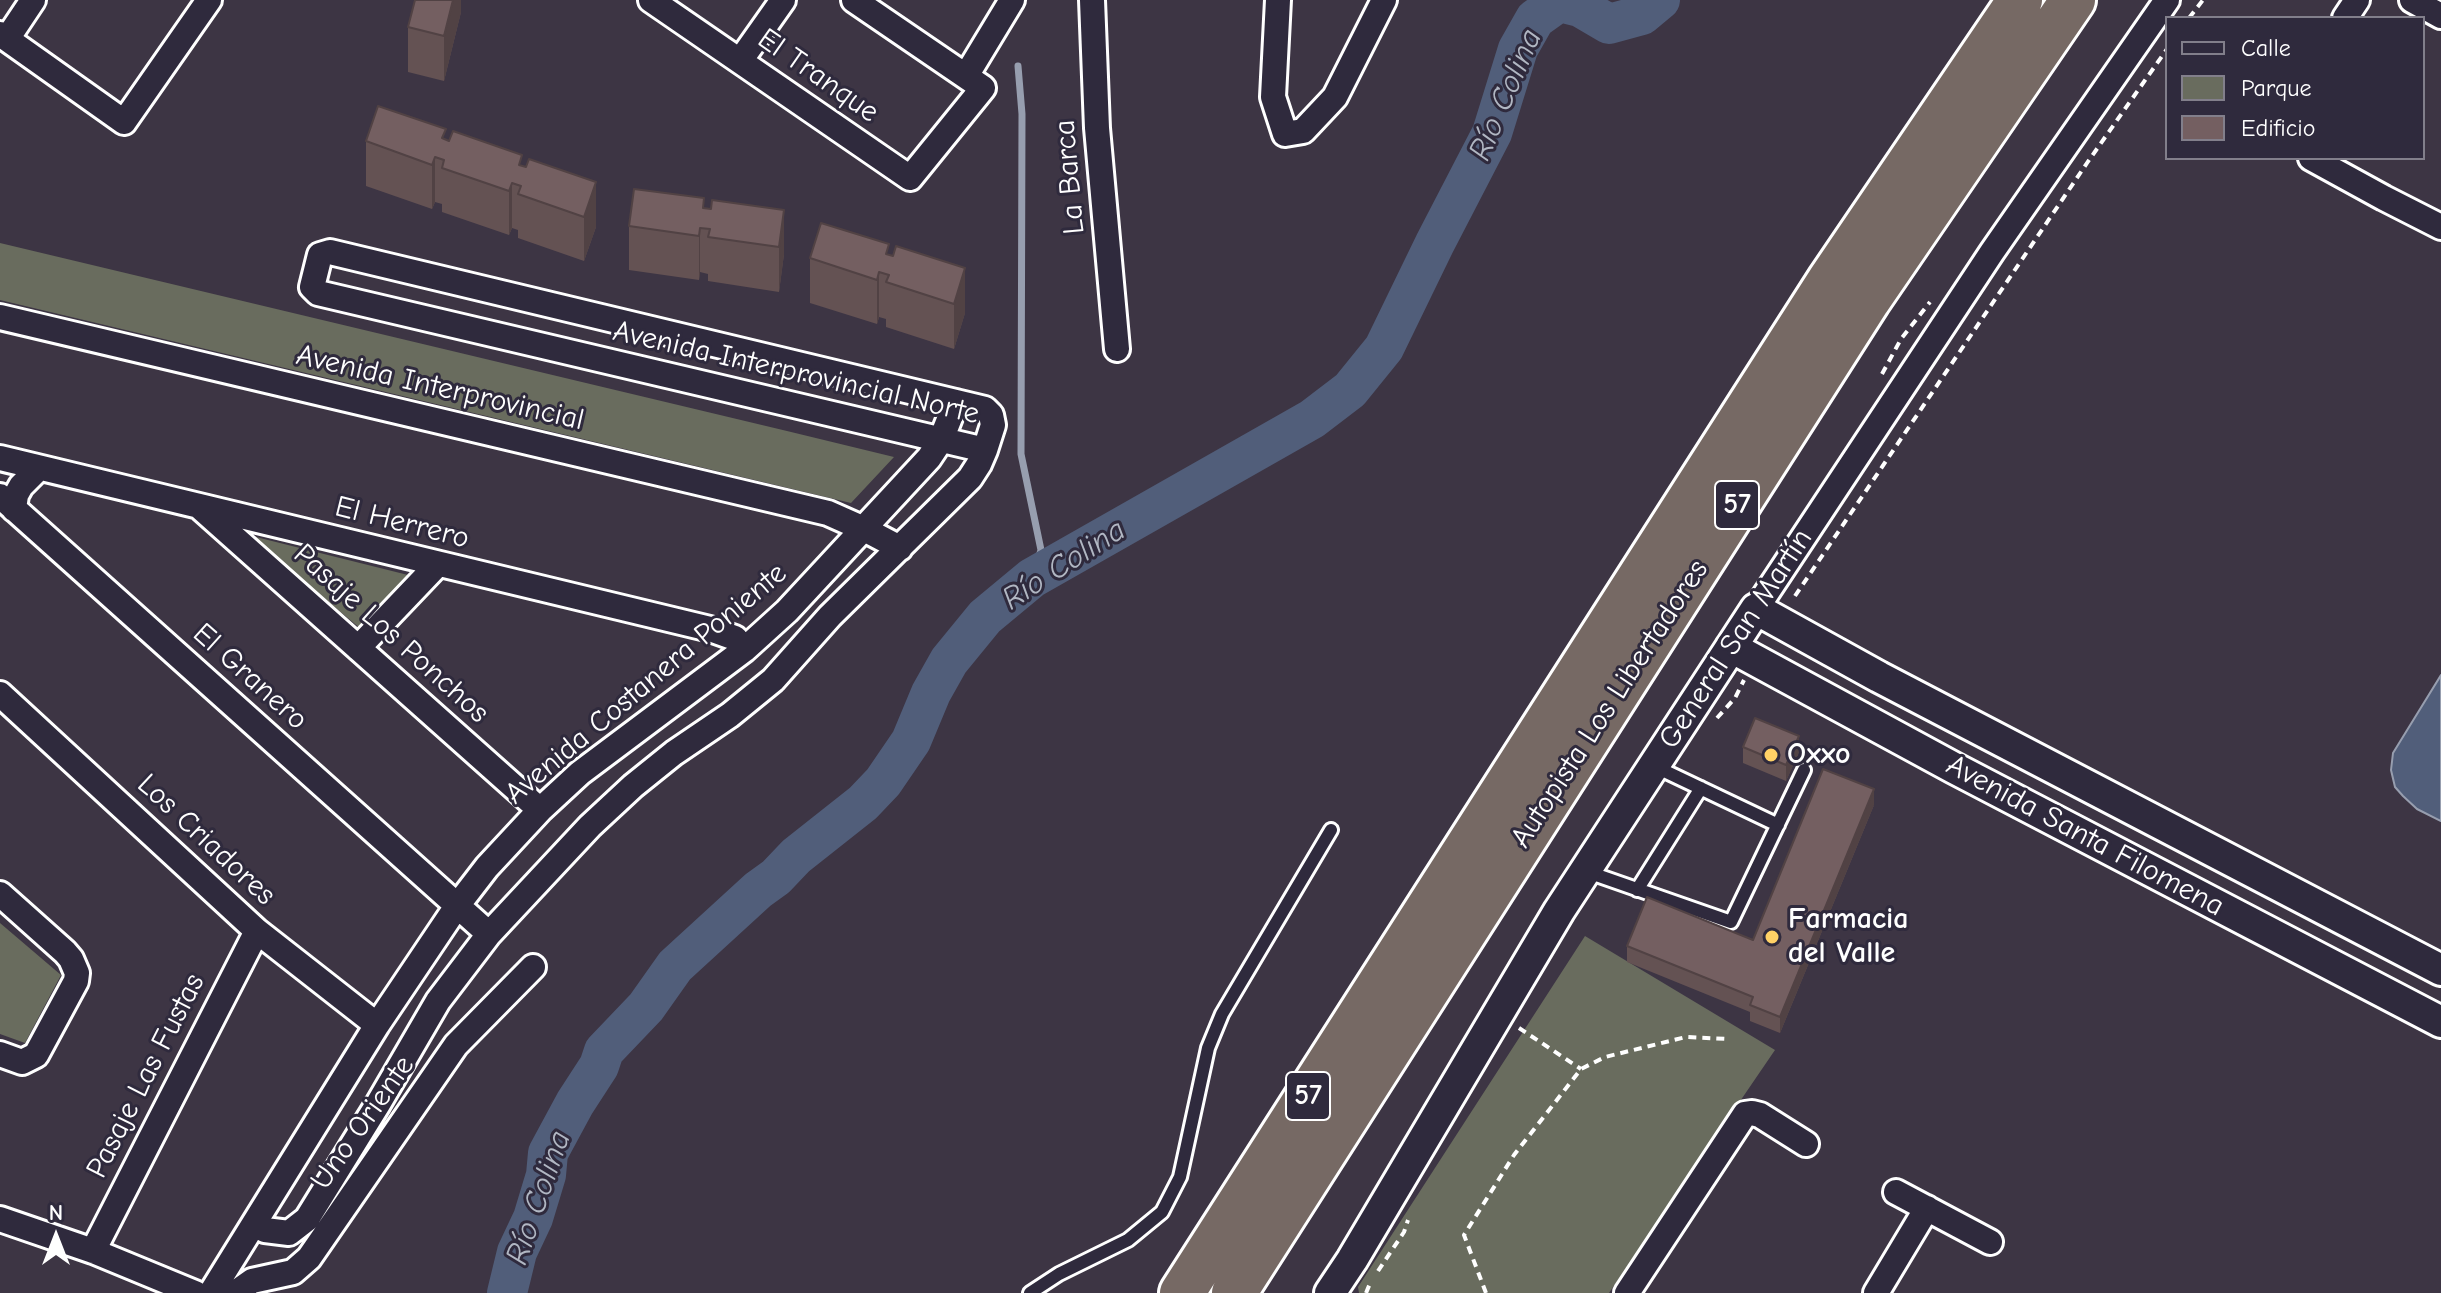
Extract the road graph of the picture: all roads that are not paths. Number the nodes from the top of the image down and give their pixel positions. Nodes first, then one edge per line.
1 (33, 0) edge
2 (209, 0) edge
3 (783, 0) edge
4 (854, 0) edge
5 (1012, 0) edge
6 (1092, 0) edge
7 (1278, 0) edge
8 (1384, 0) edge
9 (2020, 0) edge
10 (2073, 0) edge
11 (2167, 0) edge
12 (2412, 0) edge
13 (656, 1) edge
14 (2441, 16) edge
15 (3, 37) edge
16 (740, 61) junction
17 (974, 82) junction
18 (2315, 160) edge
19 (2441, 227) edge
20 (0, 317) edge
21 (1117, 349) dead end
22 (956, 402) junction
23 (941, 440) junction
24 (985, 450) junction
25 (0, 458) edge
26 (39, 468) junction
27 (7, 502) edge
28 (199, 507) junction
29 (864, 529) junction
30 (900, 548) junction
31 (438, 564) junction
32 (1756, 609) junction
33 (1731, 647) junction
34 (358, 648) junction
35 (744, 650) junction
36 (0, 694) edge
37 (1654, 766) junction
38 (1804, 770) dead end
39 (1701, 788) junction
40 (540, 810) junction
41 (1778, 825) junction
42 (1331, 830) dead end
43 (1585, 871) junction
44 (1637, 890) junction
45 (0, 894) edge
46 (457, 906) junction
47 (257, 931) junction
48 (489, 934) junction
49 (533, 967) dead end
50 (2441, 970) edge
51 (2441, 1022) edge
52 (377, 1025) junction
53 (0, 1054) edge
54 (1806, 1144) dead end
55 (1896, 1192) dead end
56 (1927, 1208) junction
57 (0, 1219) edge
58 (255, 1225) junction
59 (1990, 1242) dead end
60 (93, 1251) junction
61 (1352, 1260) junction
62 (195, 1293) edge
63 (211, 1293) edge
64 (235, 1293) edge
65 (1030, 1293) edge
66 (1182, 1293) edge
67 (1234, 1293) edge
68 (1330, 1293) edge
69 (1347, 1293) edge
70 (1627, 1293) edge
71 (1876, 1293) edge

1 - 15 street
2 - 15 street
3 - 16 street
4 - 17 street
5 - 17 street
6 - 21 street, La Barca
7 - 8 street
9 - 66 highway, Autopista Los Libertadores / 57
10 - 67 highway, Autopista Los Libertadores / 57
11 - 32 street, General San Martín
12 - 14 street
13 - 16 street, El Tranque
16 - 17 street, El Tranque
18 - 19 street
20 - 29 street, Avenida Interprovincial
22 - 23 street, Avenida Costanera Poniente
22 - 23 street, Avenida Interprovincial Norte
22 - 24 street, Avenida Interprovincial Norte
23 - 24 street, Avenida Interprovincial Norte
23 - 29 street, Avenida Costanera Poniente
24 - 30 street
25 - 26 street, El Herrero
26 - 27 street
26 - 28 street, El Herrero
27 - 46 street, El Granero
28 - 31 street, El Herrero
28 - 34 street, Pasaje Los Ponchos
29 - 30 street, Avenida Interprovincial
29 - 35 street, Avenida Costanera Poniente
30 - 48 street
31 - 34 street
31 - 35 street, El Herrero
32 - 33 street, General San Martín
32 - 50 street, Avenida Santa Filomena
33 - 37 street, General San Martín
33 - 51 street, Avenida Santa Filomena
34 - 40 street, Pasaje Los Ponchos
35 - 40 street, Avenida Costanera Poniente
36 - 47 street, Los Criadores
37 - 39 lane
37 - 43 street, General San Martín
38 - 41 lane
39 - 41 lane
39 - 44 lane
40 - 46 street, Avenida Costanera Poniente
41 - 44 lane
42 - 65 lane
43 - 44 lane
43 - 61 street, General San Martín
45 - 53 street
46 - 48 street, El Granero
46 - 52 street, Avenida Costanera Poniente
47 - 52 street, Los Criadores
47 - 60 street, Pasaje Las Fustas
48 - 58 street
49 - 64 street, Uno Oriente
52 - 58 street, Avenida Costanera Poniente
54 - 70 street
55 - 56 street
56 - 59 street
56 - 71 street
57 - 60 street
58 - 63 street, Avenida Costanera Poniente
60 - 62 street
61 - 68 street, General San Martín
61 - 69 street

